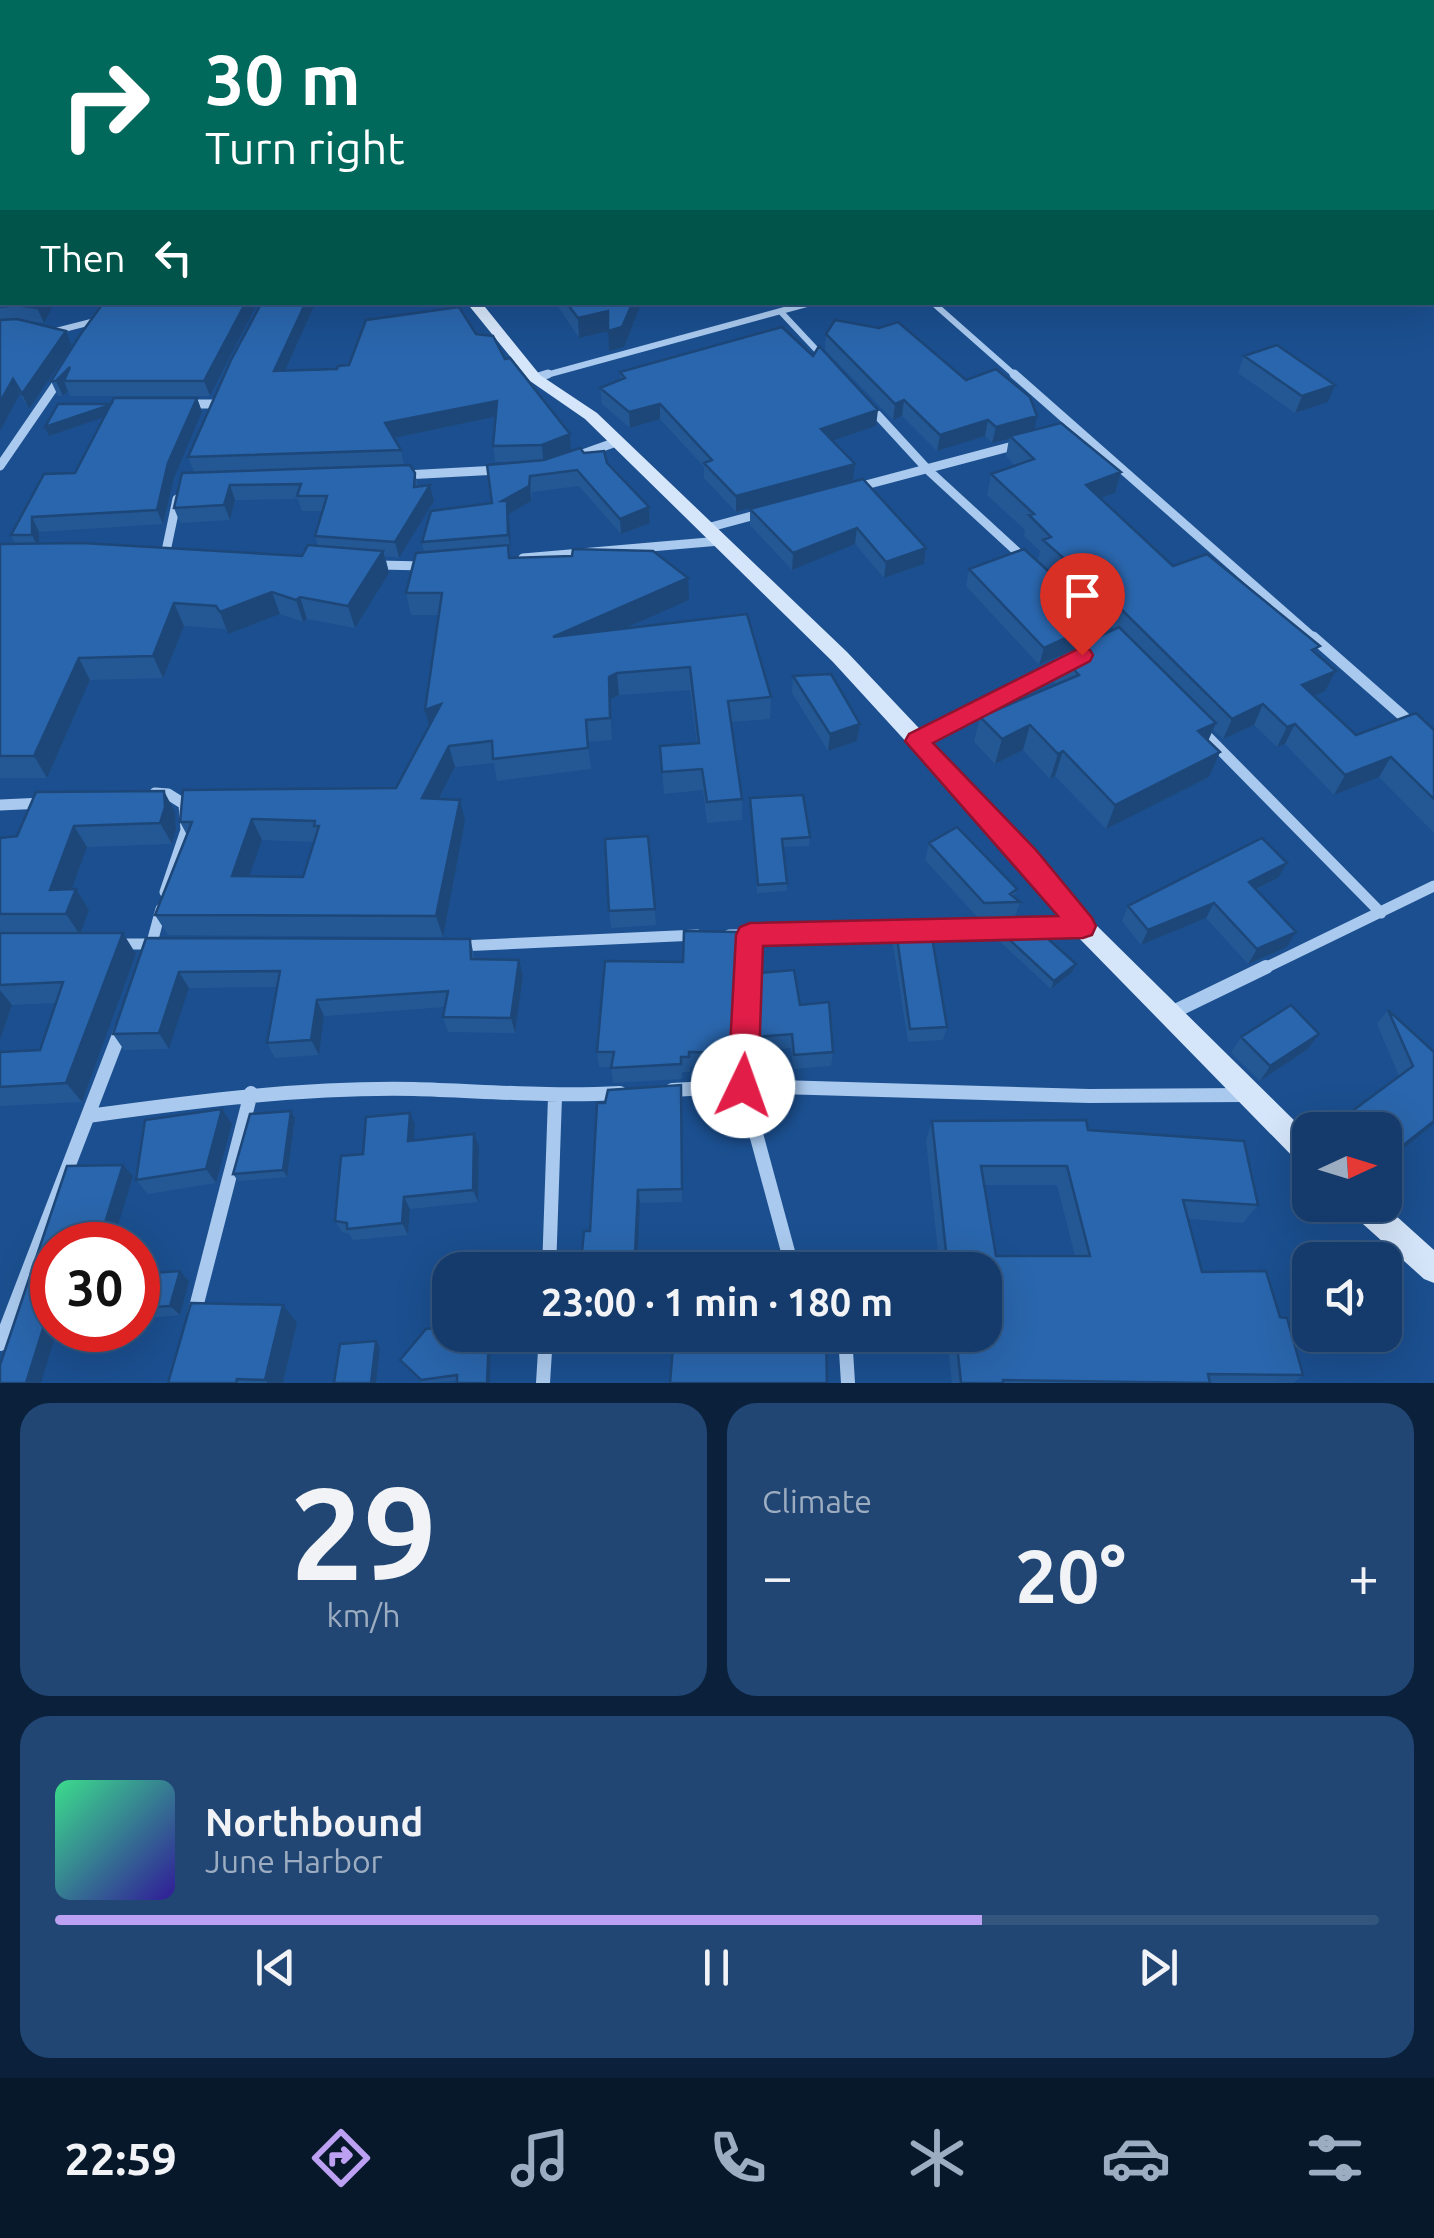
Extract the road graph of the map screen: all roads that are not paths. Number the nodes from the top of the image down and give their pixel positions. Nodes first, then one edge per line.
1 (475, 305) edge
2 (804, 305) edge
3 (935, 305) edge
4 (107, 311) edge
5 (781, 312) junction
6 (100, 320) junction
7 (40, 330) edge
8 (90, 332) edge
9 (835, 370) edge
10 (63, 373) edge
11 (535, 378) junction
12 (222, 388) edge
13 (862, 398) edge
14 (46, 404) junction
15 (65, 404) edge
16 (176, 404) edge
17 (213, 404) junction
18 (209, 415) edge
19 (1076, 429) junction
20 (1058, 434) edge
21 (1040, 439) edge
22 (619, 441) junction
23 (563, 461) edge
24 (0, 466) edge
25 (511, 470) edge
26 (928, 470) junction
27 (391, 476) edge
28 (181, 481) edge
29 (852, 489) edge
30 (778, 508) edge
31 (714, 534) junction
32 (180, 554) edge
33 (148, 556) edge
34 (165, 556) junction
35 (509, 560) edge
36 (363, 564) edge
37 (435, 566) edge
38 (1042, 575) edge
39 (1082, 655) edge
40 (1193, 722) edge
41 (1419, 730) edge
42 (917, 741) junction
43 (137, 792) edge
44 (58, 802) edge
45 (0, 805) edge
46 (1434, 886) edge
47 (1381, 912) junction
48 (1083, 926) junction
49 (750, 935) junction
50 (114, 944) edge
51 (152, 944) junction
52 (170, 944) edge
53 (438, 946) edge
54 (146, 962) edge
55 (1169, 1014) junction
56 (126, 1016) edge
57 (743, 1086) junction
58 (649, 1091) edge
59 (630, 1092) edge
60 (251, 1093) junction
61 (1248, 1095) junction
62 (555, 1097) junction
63 (88, 1116) junction
64 (1292, 1138) edge
65 (1382, 1222) edge
66 (551, 1252) edge
67 (787, 1252) edge
68 (1434, 1269) edge
69 (188, 1335) edge
70 (0, 1344) edge
71 (545, 1352) edge
72 (845, 1352) edge
73 (543, 1383) edge
74 (848, 1383) edge

1 - 11 main road
2 - 5 street
3 - 19 street
4 - 6 street
5 - 9 street
5 - 11 street
6 - 7 street
6 - 8 street
10 - 14 street
11 - 22 main road
12 - 17 street
13 - 26 street
14 - 15 street
14 - 24 street
16 - 17 street
17 - 18 street
19 - 20 street
19 - 41 street
21 - 26 street
22 - 23 street
22 - 31 main road
25 - 27 street
26 - 29 street
26 - 38 street
28 - 34 street
30 - 31 street
31 - 35 street
31 - 42 main road
32 - 34 street
33 - 34 street
36 - 37 street
39 - 42 street
40 - 47 street
42 - 48 main road
43 - 51 street
44 - 45 street
46 - 47 street
47 - 55 street
48 - 49 street
48 - 55 main road
49 - 53 street
49 - 57 street
50 - 51 street
51 - 52 street
51 - 54 street
55 - 61 main road
56 - 63 street
57 - 58 street
57 - 61 street
57 - 67 street
59 - 62 street
60 - 62 street
60 - 63 street
60 - 69 street
61 - 64 main road
62 - 66 street
63 - 70 street
65 - 68 main road
71 - 73 street
72 - 74 street

